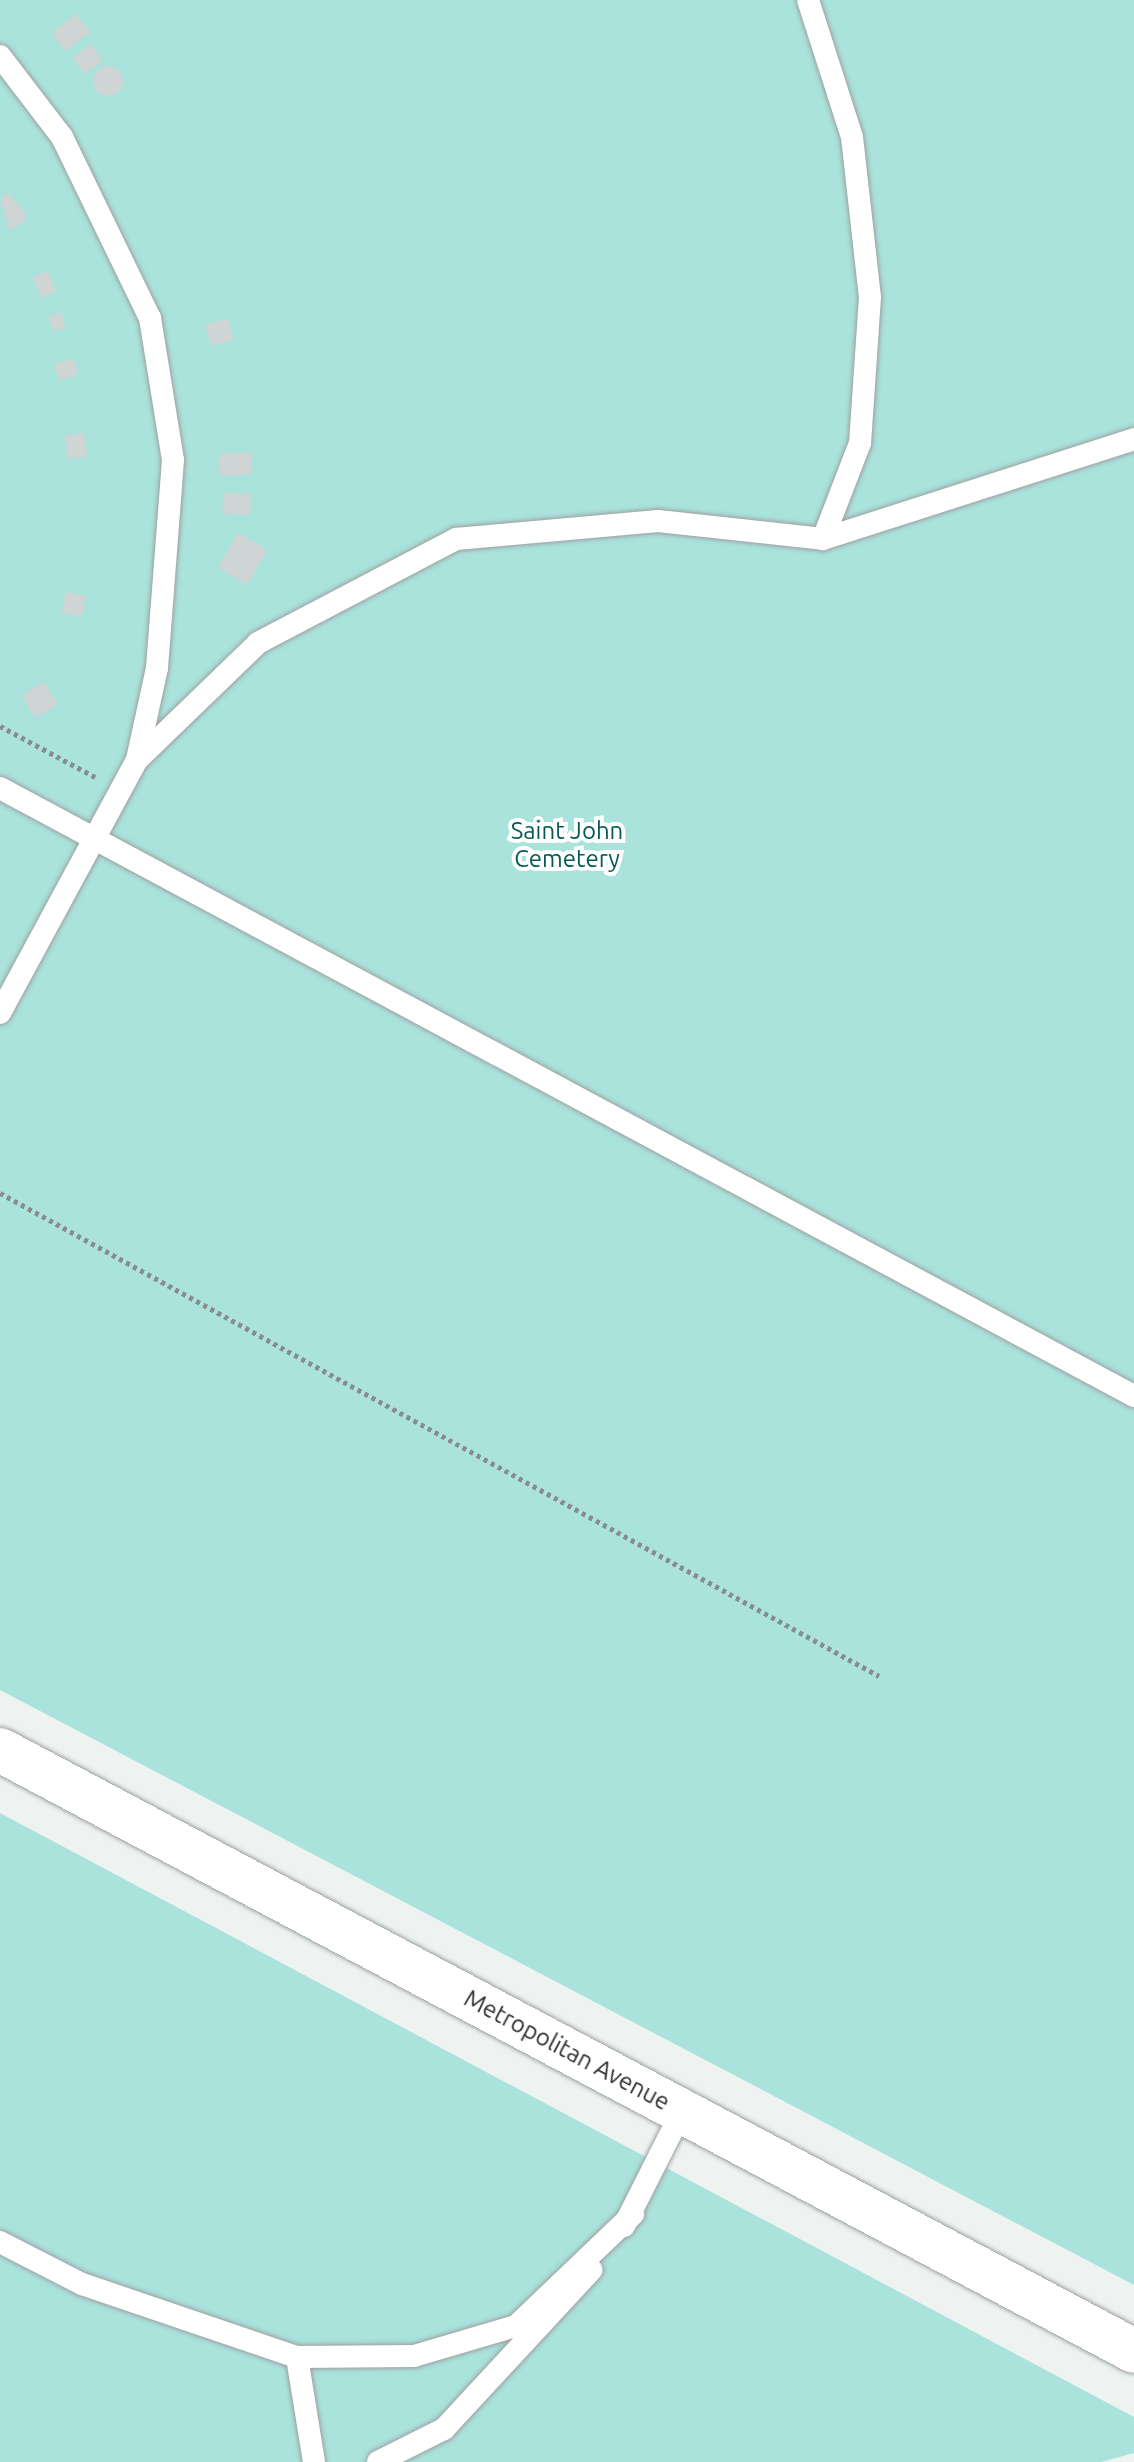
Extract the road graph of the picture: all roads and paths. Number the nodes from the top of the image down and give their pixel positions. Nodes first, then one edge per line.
1 (808, 0) edge
2 (0, 56) edge
3 (1134, 439) edge
4 (823, 539) junction
5 (0, 726) edge
6 (137, 760) junction
7 (0, 788) edge
8 (121, 791) junction
9 (95, 839) junction
10 (0, 1013) edge
11 (0, 1193) edge
12 (1134, 1396) edge
13 (879, 1676) dead end
14 (0, 1750) edge
15 (682, 2111) junction
16 (633, 2214) junction
17 (0, 2242) edge
18 (1134, 2351) edge
19 (297, 2357) junction
20 (314, 2462) edge
21 (378, 2462) edge

1 - 4 lane
2 - 6 lane
3 - 4 lane
4 - 6 lane
5 - 8 path
6 - 8 lane
7 - 9 lane
8 - 9 lane
9 - 10 lane
9 - 12 lane
11 - 13 path
14 - 15 main road, Metropolitan Avenue
15 - 16 lane
15 - 18 main road, Metropolitan Avenue
16 - 19 lane
16 - 21 lane
17 - 19 lane
19 - 20 lane

